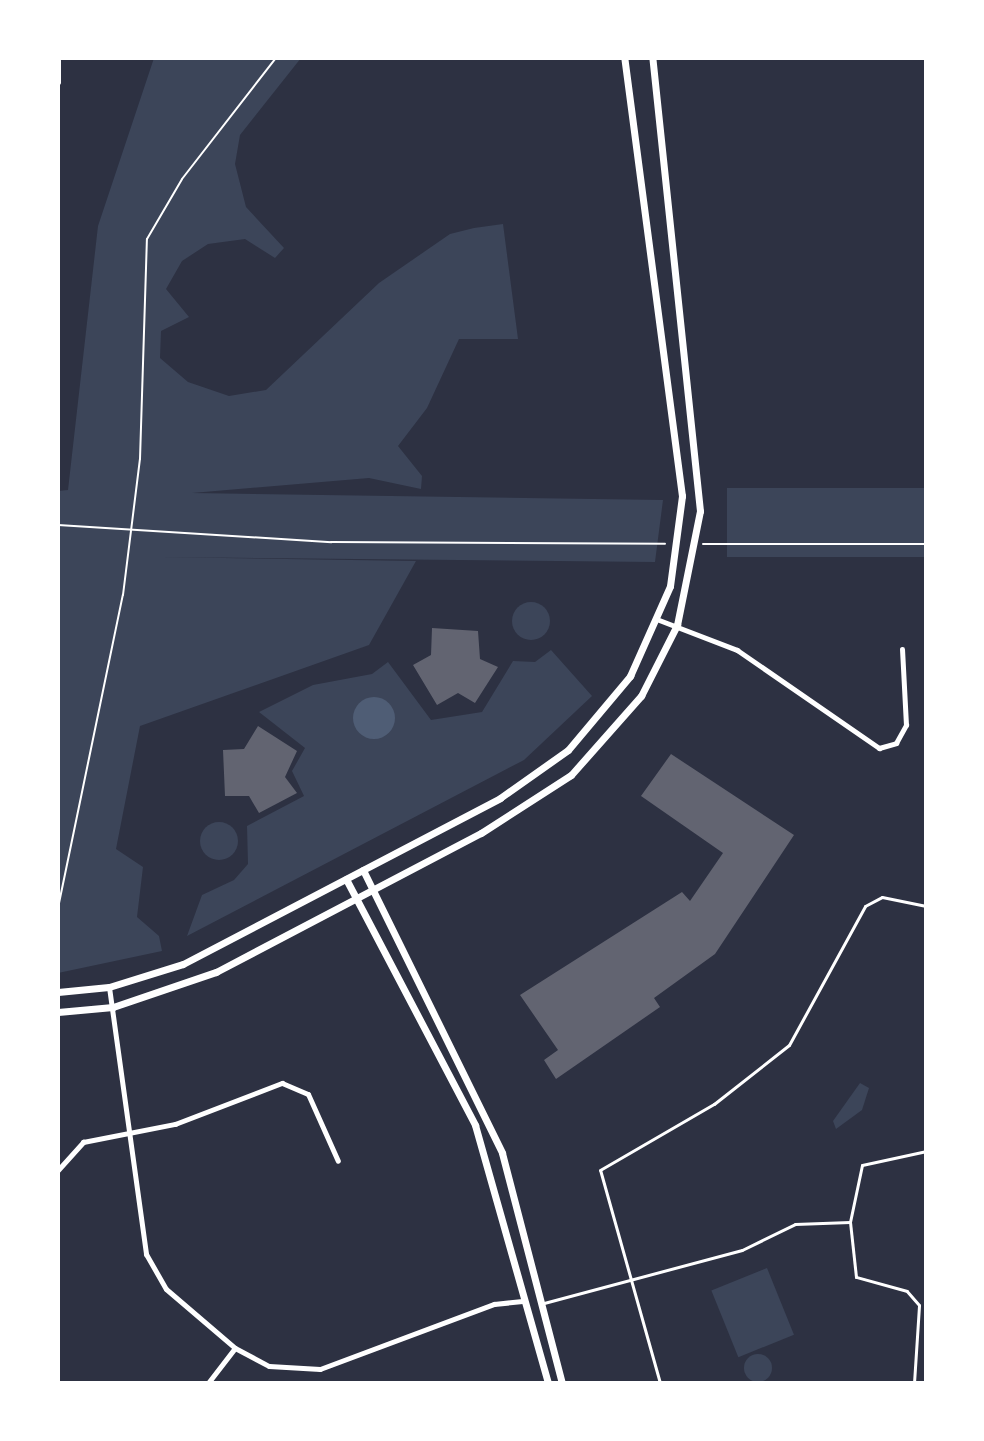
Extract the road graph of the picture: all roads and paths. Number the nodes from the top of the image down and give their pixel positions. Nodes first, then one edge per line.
1 (276, 58) edge
2 (624, 58) edge
3 (652, 58) edge
4 (58, 60) edge
5 (58, 82) edge
6 (58, 525) edge
7 (127, 533) junction
8 (671, 544) dead end
9 (706, 544) dead end
10 (926, 544) edge
11 (659, 620) junction
12 (677, 625) junction
13 (902, 649) dead end
14 (363, 870) junction
15 (346, 879) junction
16 (373, 890) junction
17 (357, 899) junction
18 (926, 906) edge
19 (58, 908) edge
20 (109, 987) junction
21 (58, 992) edge
22 (113, 1007) junction
23 (58, 1012) edge
24 (130, 1135) junction
25 (926, 1151) edge
26 (338, 1161) dead end
27 (58, 1170) edge
28 (850, 1222) junction
29 (629, 1284) junction
30 (526, 1301) junction
31 (541, 1303) junction
32 (235, 1348) junction
33 (208, 1383) edge
34 (548, 1383) edge
35 (562, 1383) edge
36 (660, 1383) edge
37 (914, 1383) edge

1 - 7 path
2 - 11 street
3 - 12 street
4 - 5 street
6 - 7 path
7 - 8 path
7 - 19 path
9 - 10 path
11 - 12 street
11 - 14 street
12 - 13 street
12 - 16 street
14 - 15 street
14 - 16 street
15 - 17 street
15 - 20 street
16 - 17 street
16 - 31 street
17 - 22 street
17 - 30 street
18 - 29 lane
20 - 21 street
20 - 22 street
22 - 23 street
22 - 24 street
24 - 26 street
24 - 27 street
24 - 32 street
25 - 28 lane
28 - 29 lane
28 - 37 lane
29 - 31 lane
29 - 36 lane
30 - 32 street
30 - 34 street
31 - 35 street
32 - 33 street

